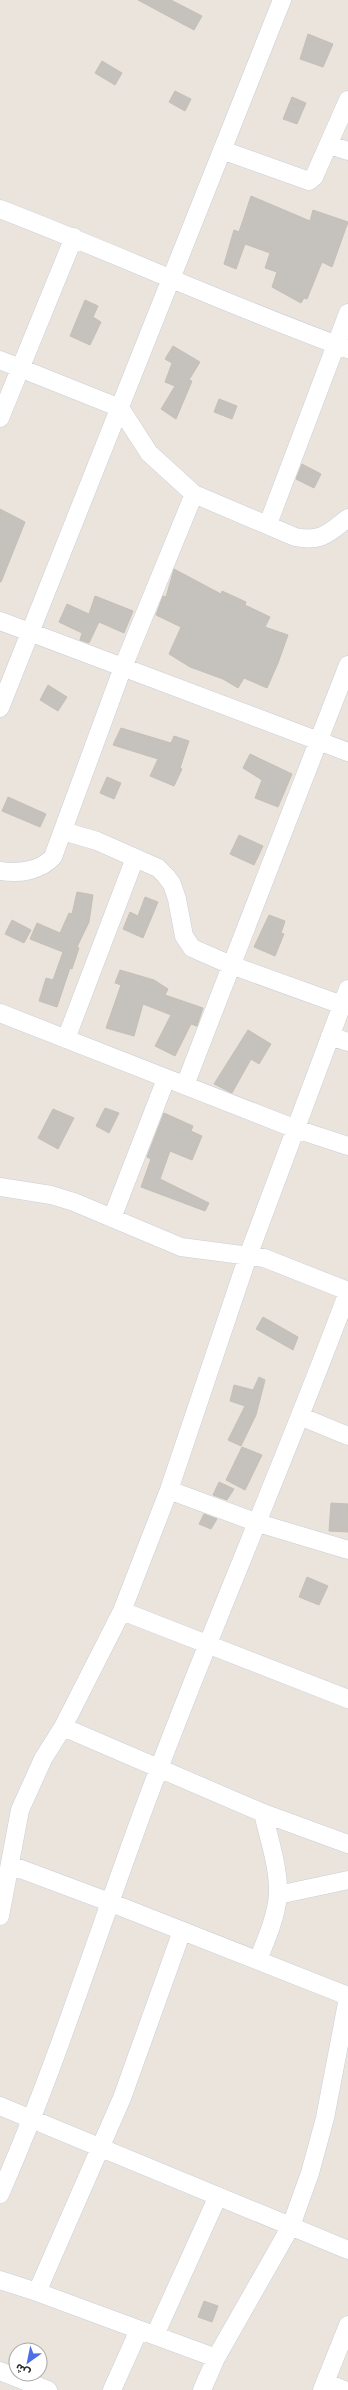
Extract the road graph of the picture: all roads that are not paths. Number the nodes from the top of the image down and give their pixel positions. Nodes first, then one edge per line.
1 (282, 0) edge
2 (348, 100) edge
3 (330, 145) junction
4 (222, 150) junction
5 (348, 150) edge
6 (0, 208) edge
7 (74, 237) junction
8 (170, 280) junction
9 (348, 313) edge
10 (342, 347) edge
11 (0, 360) edge
12 (20, 368) junction
13 (120, 408) junction
14 (0, 418) edge
15 (194, 494) junction
16 (348, 518) edge
17 (268, 524) junction
18 (0, 621) edge
19 (30, 631) junction
20 (348, 665) edge
21 (123, 667) junction
22 (0, 708) edge
23 (317, 742) junction
24 (348, 752) edge
25 (63, 831) junction
26 (135, 858) junction
27 (0, 871) edge
28 (231, 965) junction
29 (345, 997) edge
30 (0, 1013) edge
31 (330, 1036) junction
32 (66, 1039) junction
33 (348, 1042) edge
34 (166, 1079) junction
35 (185, 1085) junction
36 (296, 1129) junction
37 (348, 1146) edge
38 (0, 1188) edge
39 (112, 1218) junction
40 (248, 1256) junction
41 (348, 1291) edge
42 (302, 1417) junction
43 (348, 1436) edge
44 (169, 1490) junction
45 (258, 1523) junction
46 (348, 1550) edge
47 (122, 1611) junction
48 (209, 1644) junction
49 (348, 1699) edge
50 (63, 1727) junction
51 (158, 1769) junction
52 (263, 1813) junction
53 (348, 1844) edge
54 (10, 1865) junction
55 (348, 1880) edge
56 (278, 1895) junction
57 (109, 1902) junction
58 (0, 1916) edge
59 (182, 1931) junction
60 (258, 1960) junction
61 (348, 1997) edge
62 (0, 2106) edge
63 (32, 2120) junction
64 (101, 2149) junction
65 (0, 2194) edge
66 (218, 2196) junction
67 (291, 2226) junction
68 (348, 2250) edge
69 (0, 2280) edge
70 (37, 2292) junction
71 (348, 2325) edge
72 (147, 2332) junction
73 (216, 2358) junction
74 (0, 2371) edge
75 (323, 2386) edge
76 (48, 2390) edge
77 (112, 2390) edge
78 (202, 2390) edge
79 (344, 2390) edge

1 - 4 street
2 - 3 street
3 - 4 street
3 - 5 street
4 - 8 street
6 - 7 street
7 - 8 street
7 - 12 street
8 - 10 street
8 - 13 street
9 - 10 street
10 - 17 street
11 - 12 street
12 - 13 street
12 - 14 street
13 - 15 street
13 - 19 street
15 - 17 street
15 - 21 street
16 - 17 street
18 - 19 street
19 - 21 street
19 - 22 street
20 - 23 street
21 - 23 street
21 - 25 street
23 - 24 street
23 - 28 street
25 - 26 street
25 - 27 street
26 - 28 street
26 - 32 street
28 - 29 street
28 - 35 street
29 - 31 street
30 - 32 street
31 - 33 street
31 - 36 street
32 - 34 street
34 - 35 street
34 - 39 street
35 - 36 street
36 - 37 street
36 - 40 street
38 - 39 street
39 - 40 street
40 - 41 street
40 - 44 street
41 - 42 street
42 - 43 street
42 - 45 street
44 - 45 street
44 - 47 street
45 - 46 street
45 - 48 street
47 - 48 street
47 - 50 street
48 - 49 street
48 - 51 street
50 - 51 street
50 - 54 street
51 - 52 street
51 - 57 street
52 - 53 street
52 - 56 street
54 - 57 street
54 - 58 street
55 - 56 street
56 - 60 street
57 - 59 street
57 - 63 street
59 - 60 street
59 - 64 street
60 - 61 street
61 - 67 street
62 - 63 street
63 - 64 street
63 - 65 street
64 - 66 street
64 - 70 street
66 - 67 street
66 - 72 street
67 - 68 street
67 - 73 street
69 - 70 street
70 - 72 street
71 - 75 street
72 - 73 street
72 - 77 street
73 - 78 street
74 - 76 street
75 - 79 street

